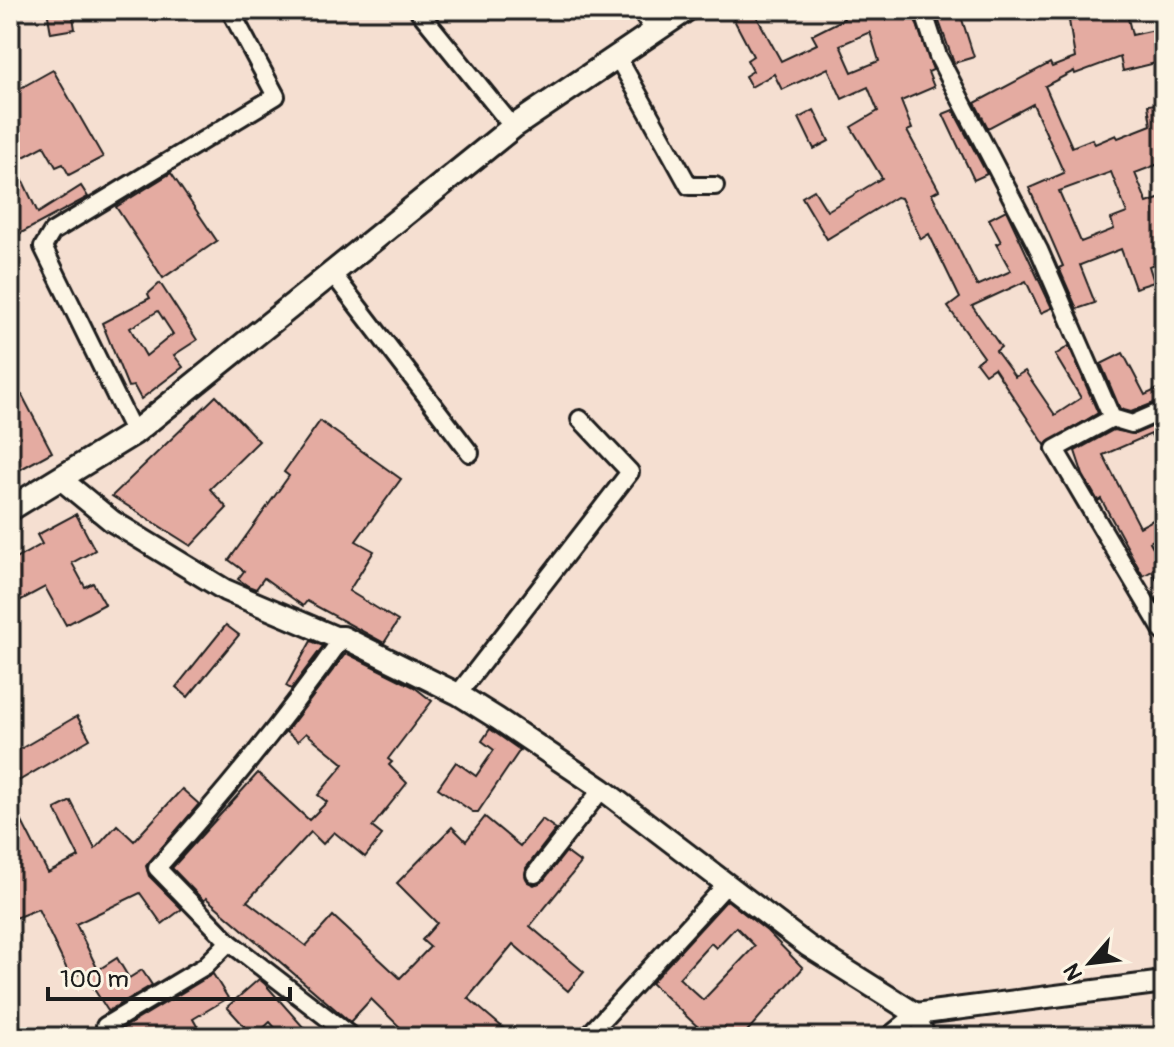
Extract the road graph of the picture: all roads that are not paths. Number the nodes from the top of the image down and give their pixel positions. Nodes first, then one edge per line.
1 (230, 10) edge
2 (418, 10) edge
3 (641, 10) edge
4 (686, 10) edge
5 (923, 10) edge
6 (654, 31) junction
7 (617, 56) junction
8 (513, 127) junction
9 (715, 186) dead end
10 (333, 274) junction
11 (1164, 410) edge
12 (1112, 418) junction
13 (580, 419) dead end
14 (134, 433) junction
15 (470, 453) dead end
16 (62, 480) junction
17 (10, 509) edge
18 (1164, 633) edge
19 (343, 637) junction
20 (458, 694) junction
21 (602, 789) junction
22 (535, 874) dead end
23 (726, 885) junction
24 (229, 942) junction
25 (1164, 982) edge
26 (916, 1014) junction
27 (111, 1037) edge
28 (352, 1037) edge
29 (587, 1037) edge
30 (888, 1037) edge
31 (927, 1037) edge

1 - 14 street
2 - 8 street
3 - 6 street
4 - 6 main road
5 - 12 street
6 - 7 main road
7 - 8 main road
7 - 9 street
8 - 10 main road
10 - 14 main road
10 - 15 street
11 - 12 street
12 - 18 street
13 - 20 street
14 - 16 main road
16 - 17 main road
16 - 19 street
19 - 20 street
19 - 24 street
20 - 21 street
21 - 22 street
21 - 23 street
23 - 26 street
23 - 29 street
24 - 27 street
24 - 28 street
25 - 26 street
26 - 30 street
26 - 31 street

